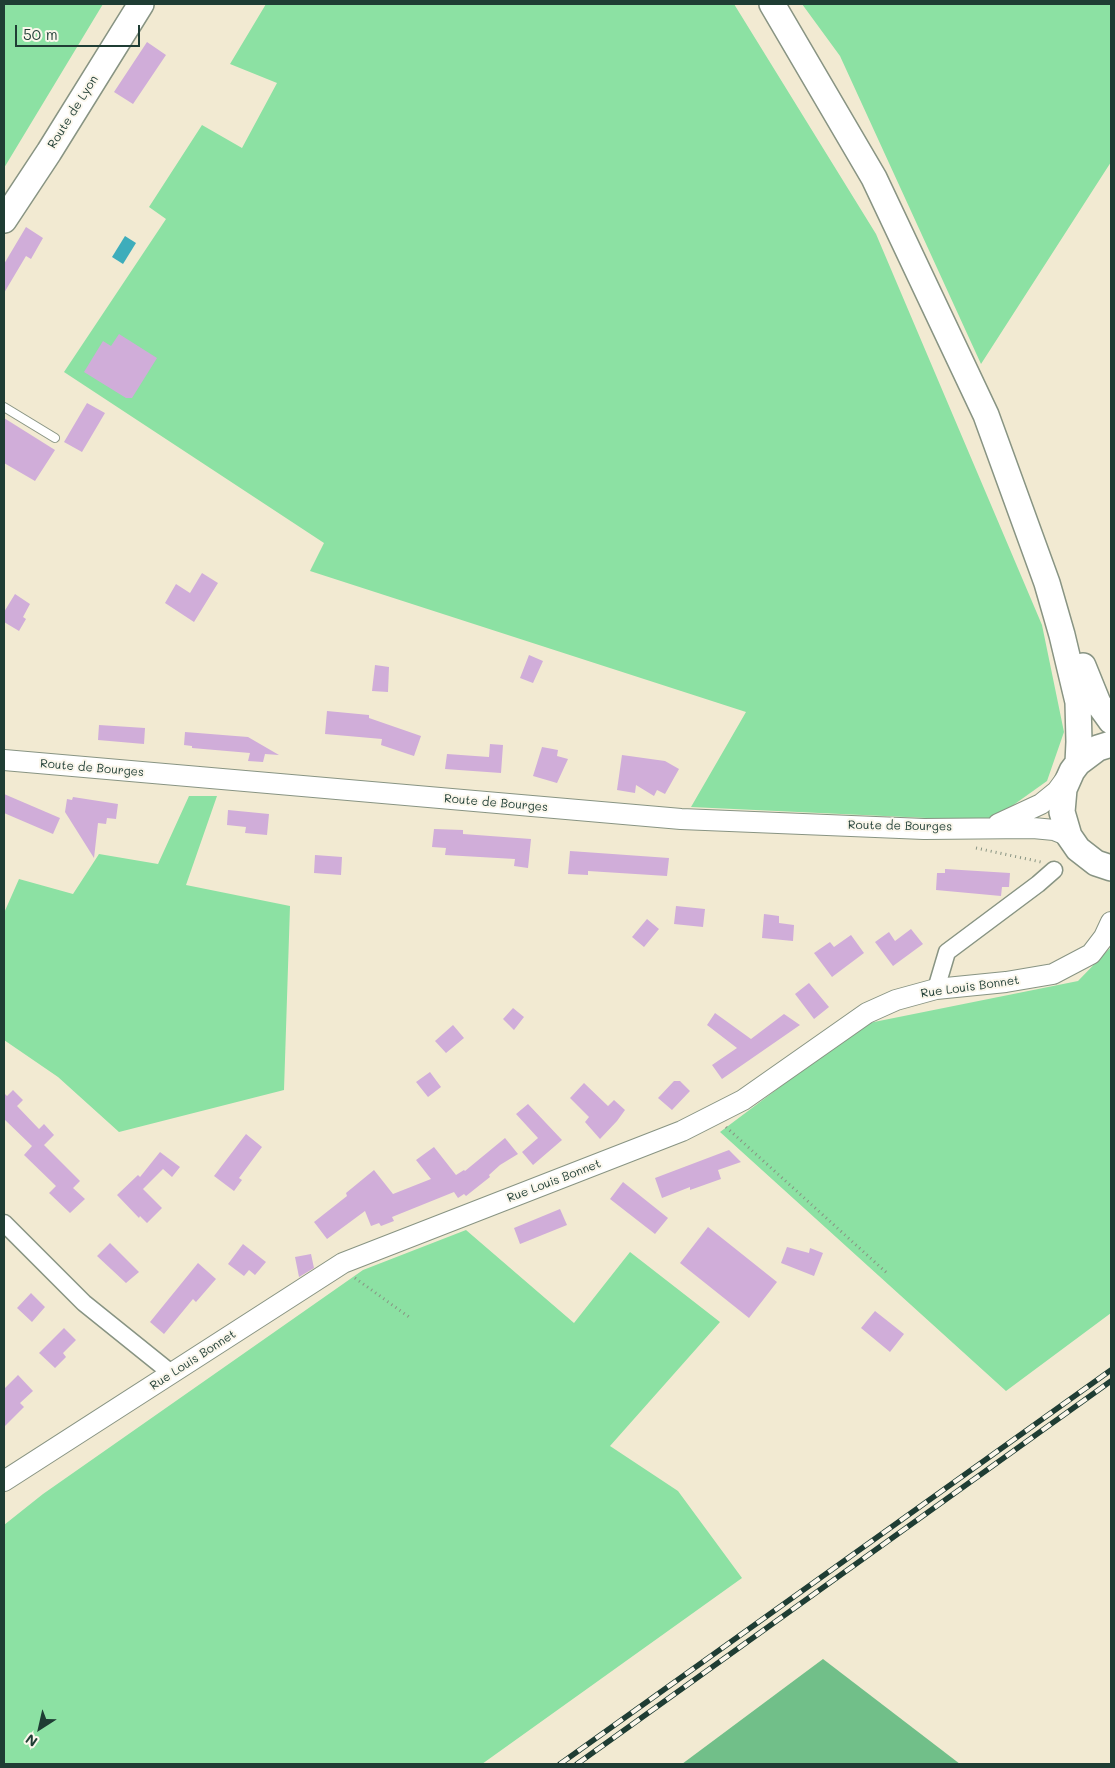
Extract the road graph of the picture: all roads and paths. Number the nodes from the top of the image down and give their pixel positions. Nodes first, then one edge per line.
1 (123, 4) edge
2 (141, 4) edge
3 (772, 4) edge
4 (4, 190) edge
5 (4, 220) edge
6 (4, 407) edge
7 (55, 438) dead end
8 (1047, 583) junction
9 (1111, 721) edge
10 (1111, 744) edge
11 (4, 760) edge
12 (1075, 767) junction
13 (989, 827) junction
14 (959, 828) junction
15 (1069, 836) junction
16 (1104, 865) edge
17 (1054, 870) joint
18 (1111, 882) edge
19 (1111, 922) edge
20 (936, 989) junction
21 (713, 1115) junction
22 (4, 1223) edge
23 (338, 1266) junction
24 (888, 1274) dead end
25 (409, 1317) dead end
26 (172, 1373) junction
27 (4, 1481) edge

1 - 4 main road, Route de Lyon
2 - 5 main road, Route de Lyon
3 - 8 main road
6 - 7 lane
8 - 9 main road
8 - 12 main road
10 - 12 main road
11 - 14 street, Route de Bourges
12 - 13 street, Route de Bourges
12 - 15 main road
13 - 14 street, Route de Bourges
13 - 15 street, Route de Bourges
14 - 17 path
15 - 16 main road
16 - 18 street
17 - 20 street
19 - 20 street, Rue Louis Bonnet
20 - 21 street, Rue Louis Bonnet
21 - 23 street, Rue Louis Bonnet
21 - 24 path
22 - 26 street
23 - 25 path
23 - 26 street, Rue Louis Bonnet
26 - 27 street, Rue Louis Bonnet

